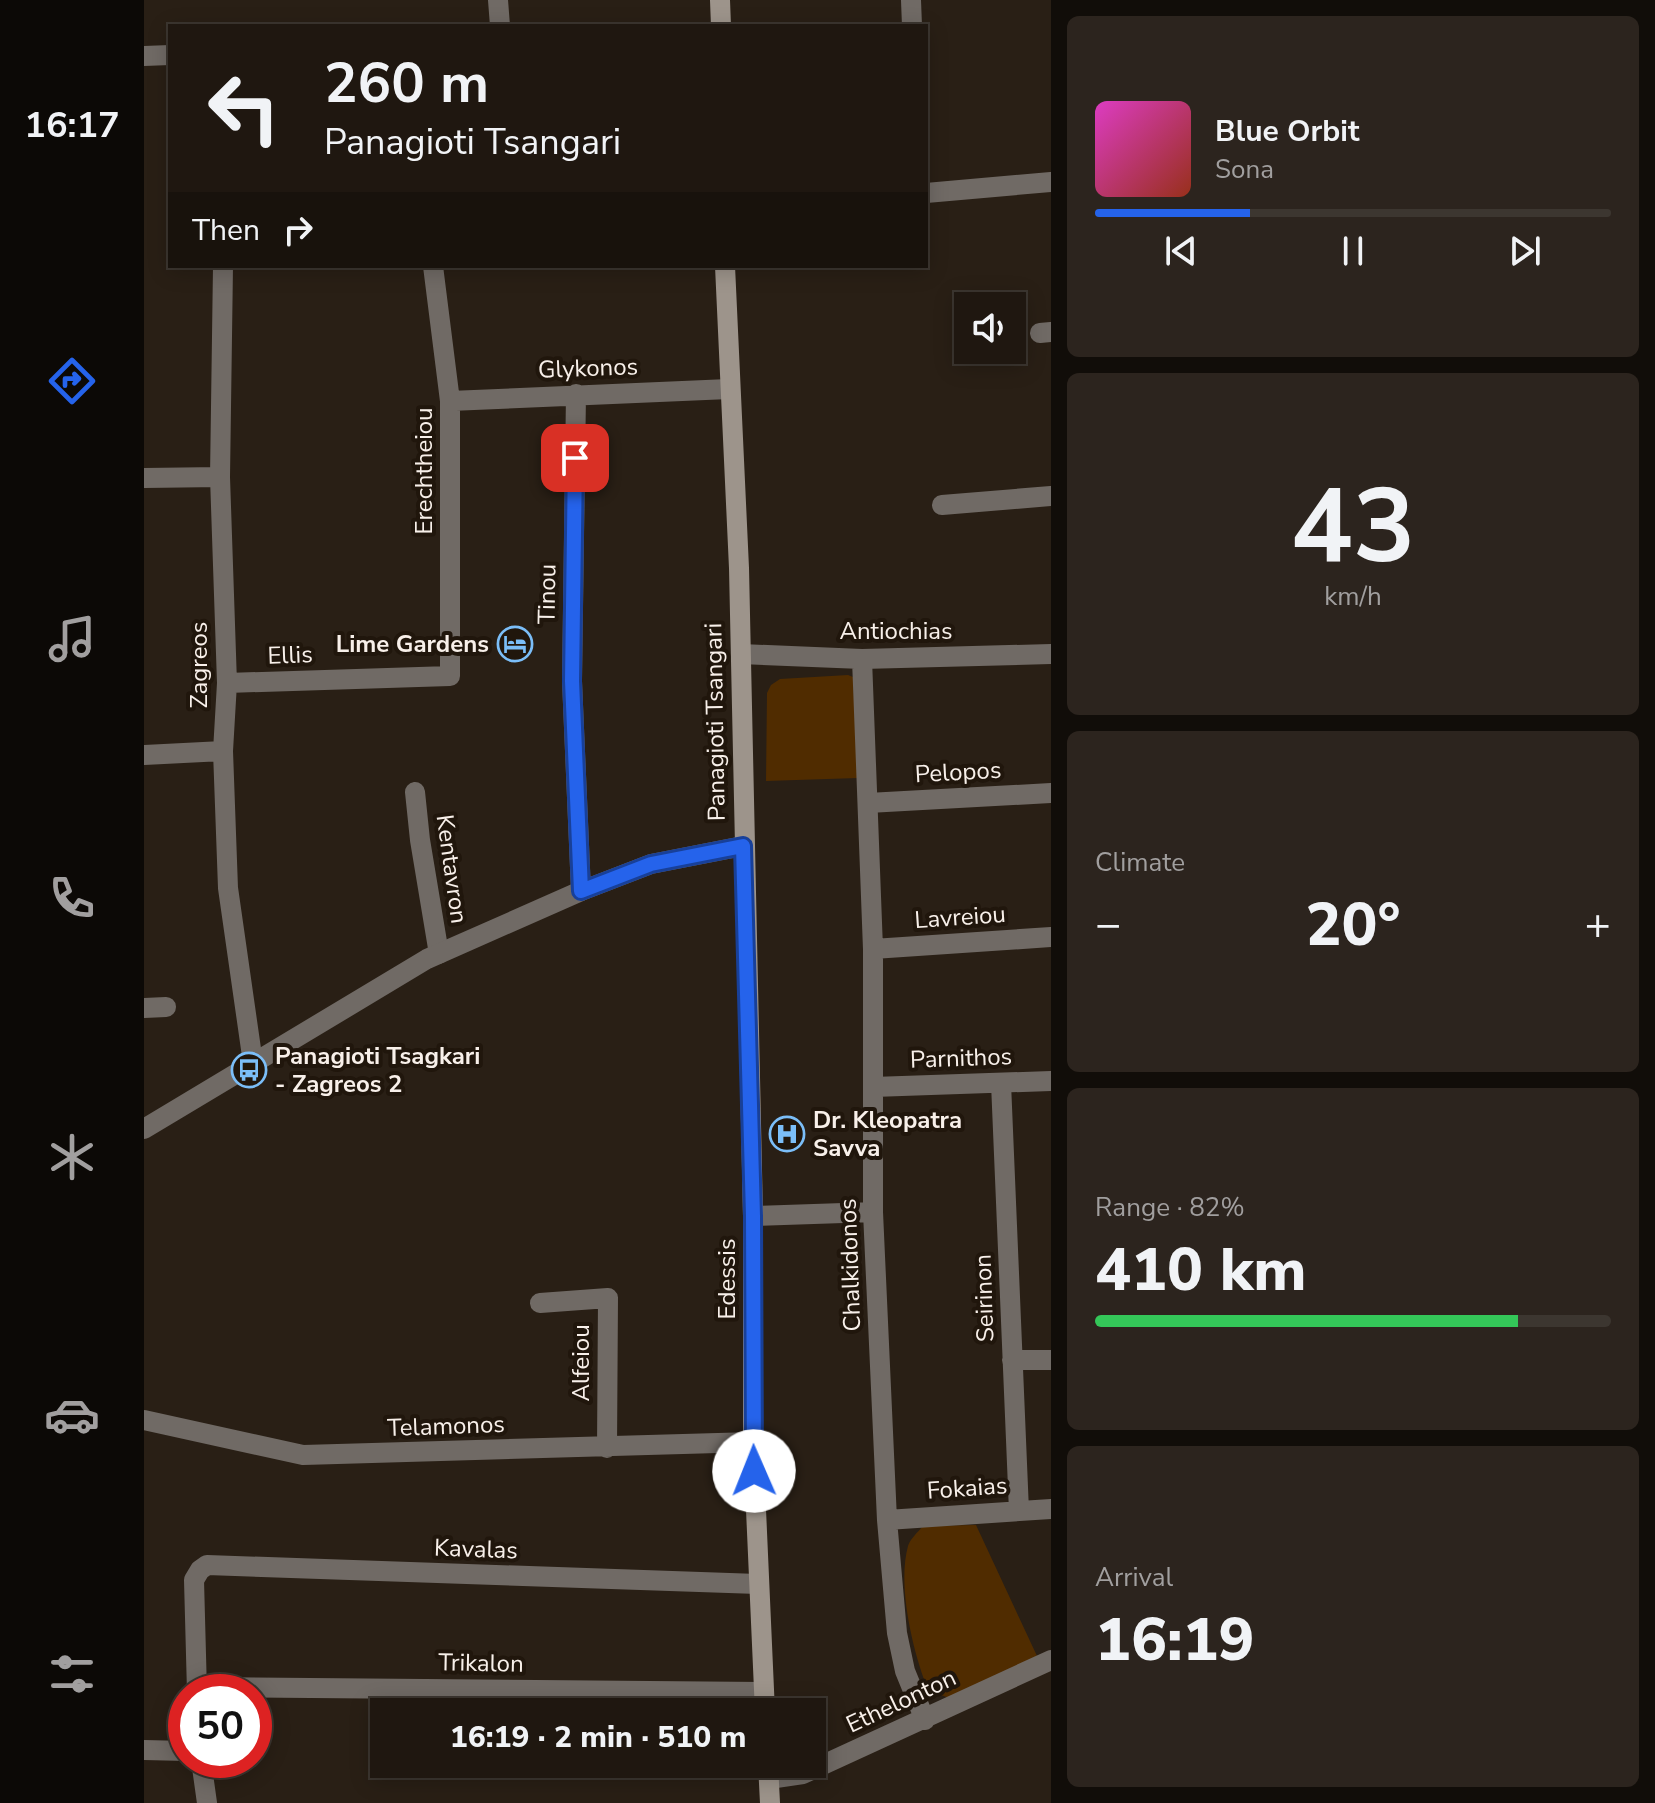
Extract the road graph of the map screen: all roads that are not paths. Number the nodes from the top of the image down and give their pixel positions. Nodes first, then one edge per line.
1 (498, 0) edge
2 (720, 0) edge
3 (911, 0) edge
4 (500, 24) edge
5 (721, 24) edge
6 (912, 24) edge
7 (168, 55) edge
8 (144, 56) edge
9 (1051, 182) edge
10 (928, 193) edge
11 (223, 268) edge
12 (433, 268) edge
13 (725, 268) edge
14 (729, 389) junction
15 (576, 394) junction
16 (450, 401) junction
17 (220, 477) junction
18 (144, 478) edge
19 (1051, 496) edge
20 (942, 505) dead end
21 (741, 654) junction
22 (1051, 654) edge
23 (862, 659) junction
24 (450, 676) joint
25 (227, 683) junction
26 (223, 751) junction
27 (144, 755) edge
28 (415, 792) dead end
29 (1051, 793) edge
30 (868, 803) junction
31 (743, 846) junction
32 (581, 891) junction
33 (1051, 937) edge
34 (873, 949) junction
35 (439, 954) junction
36 (166, 1007) dead end
37 (144, 1008) edge
38 (253, 1063) junction
39 (1051, 1081) edge
40 (1001, 1083) junction
41 (873, 1087) junction
42 (144, 1129) edge
43 (873, 1212) junction
44 (753, 1216) junction
45 (540, 1303) dead end
46 (1012, 1360) junction
47 (1051, 1360) edge
48 (144, 1420) edge
49 (753, 1442) junction
50 (607, 1448) junction
51 (1051, 1509) edge
52 (1019, 1511) junction
53 (887, 1520) junction
54 (758, 1584) junction
55 (1051, 1660) edge
56 (197, 1674) edge
57 (272, 1691) edge
58 (590, 1698) edge
59 (765, 1698) edge
60 (925, 1720) junction
61 (144, 1750) edge
62 (168, 1751) edge
63 (826, 1764) edge
64 (204, 1778) edge
65 (769, 1778) edge
66 (207, 1803) edge
67 (770, 1803) edge

1 - 4 street
2 - 5 main road
3 - 6 street
7 - 8 street
9 - 10 street
11 - 17 street, Zagreos
12 - 16 street, Erechtheiou
13 - 14 main road, Panagioti Tsangari
14 - 15 street, Glykonos
14 - 21 main road, Panagioti Tsangari
15 - 16 street, Glykonos
15 - 32 street, Tinou
16 - 24 street, Erechtheiou
17 - 18 street
17 - 25 street, Zagreos
19 - 20 street
21 - 23 street, Antiochias
21 - 31 main road, Panagioti Tsangari
22 - 23 street, Antiochias
23 - 30 street, Chalkidonos
24 - 25 street, Ellis
25 - 26 street, Zagreos
26 - 27 street
26 - 38 street, Zagreos
28 - 35 street, Kentavron
29 - 30 street, Pelopos
30 - 34 street, Chalkidonos
31 - 32 street, Panagioti Tsangari
31 - 44 main road, Edessis
32 - 35 street, Panagioti Tsangari
33 - 34 street, Lavreiou
34 - 41 street, Chalkidonos
35 - 38 street, Panagioti Tsangari
36 - 37 street
38 - 42 street, Panagioti Tsangari
39 - 40 street, Parnithos
40 - 41 street, Parnithos
40 - 46 street, Seirinon
41 - 43 street, Chalkidonos
43 - 44 street
43 - 53 street, Chalkidonos
44 - 49 main road, Edessis
45 - 50 street, Alfeiou
46 - 47 street
46 - 52 street, Seirinon
48 - 50 street, Telamonos
49 - 50 street, Telamonos
49 - 54 main road, Edessis
51 - 52 street, Fokaias
52 - 53 street, Fokaias
53 - 60 street, Chalkidonos
54 - 56 street, Kavalas
54 - 59 main road, Edessis
55 - 60 street, Ethelonton
57 - 58 street, Trikalon
60 - 63 street, Ethelonton
61 - 62 street
64 - 66 street
65 - 67 main road

